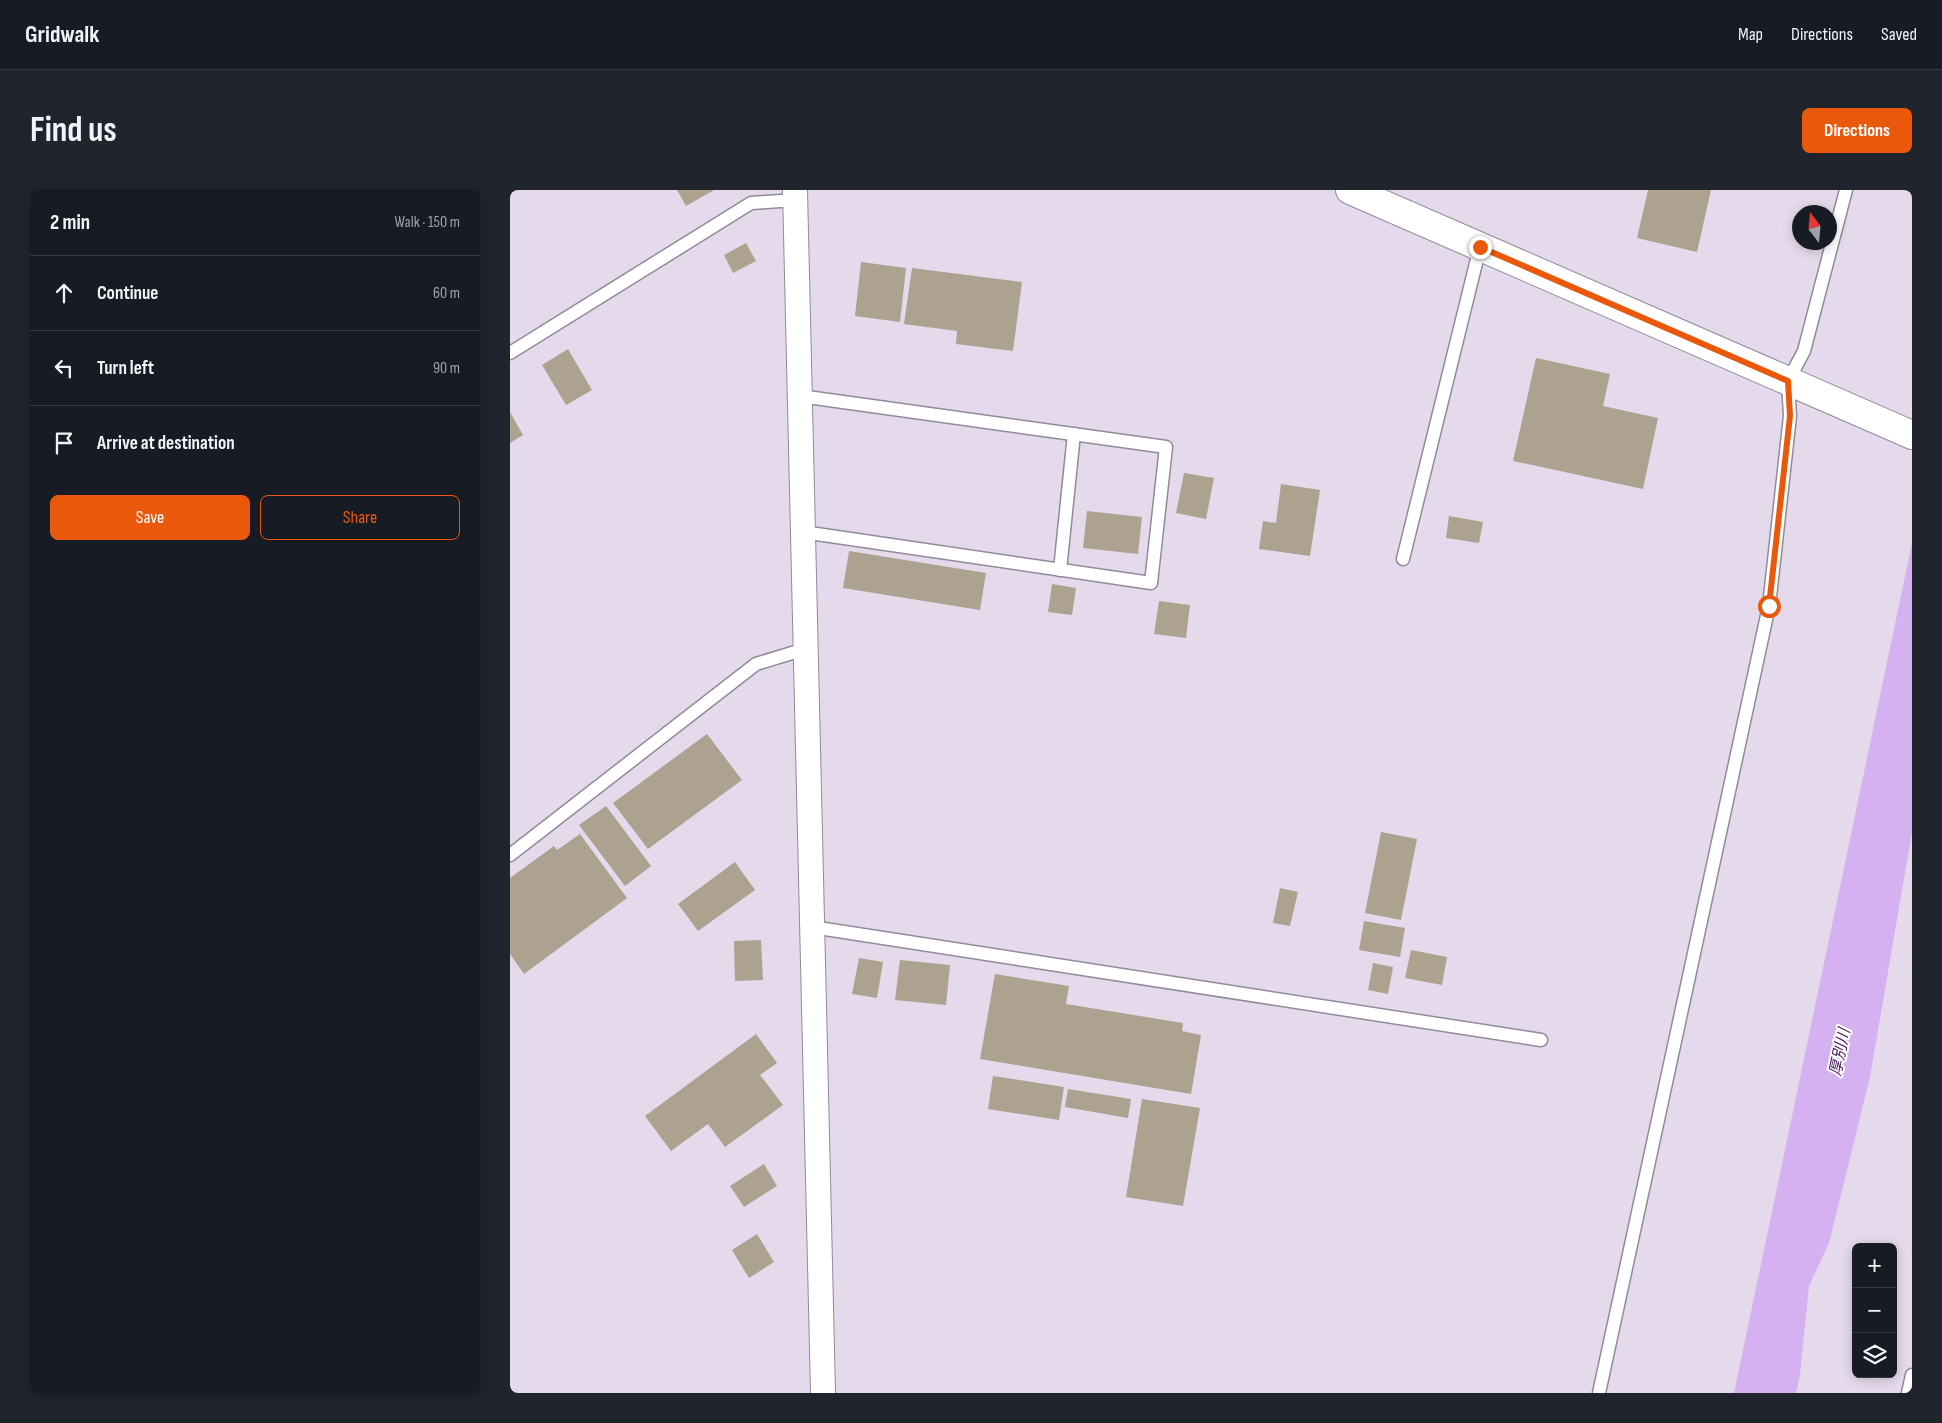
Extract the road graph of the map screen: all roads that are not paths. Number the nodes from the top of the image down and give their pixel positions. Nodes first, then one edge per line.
1 (1350, 190) edge
2 (1846, 190) edge
3 (795, 195) edge
4 (1480, 247) junction
5 (510, 352) edge
6 (1796, 385) junction
7 (800, 396) junction
8 (1074, 434) junction
9 (1912, 435) edge
10 (803, 532) junction
11 (1403, 559) dead end
12 (1060, 570) junction
13 (806, 649) junction
14 (510, 854) edge
15 (812, 927) junction
16 (1540, 1040) dead end
17 (1912, 1375) edge
18 (823, 1393) edge
19 (1599, 1393) edge
20 (1908, 1393) edge

1 - 4 street
2 - 6 lane
3 - 5 lane
3 - 7 street
4 - 6 street
4 - 11 lane
6 - 9 street
6 - 19 lane
7 - 8 lane
7 - 10 street
8 - 12 lane
8 - 12 lane
10 - 12 lane
10 - 13 street
13 - 14 lane
13 - 15 street
15 - 16 lane
15 - 18 street
17 - 20 lane

